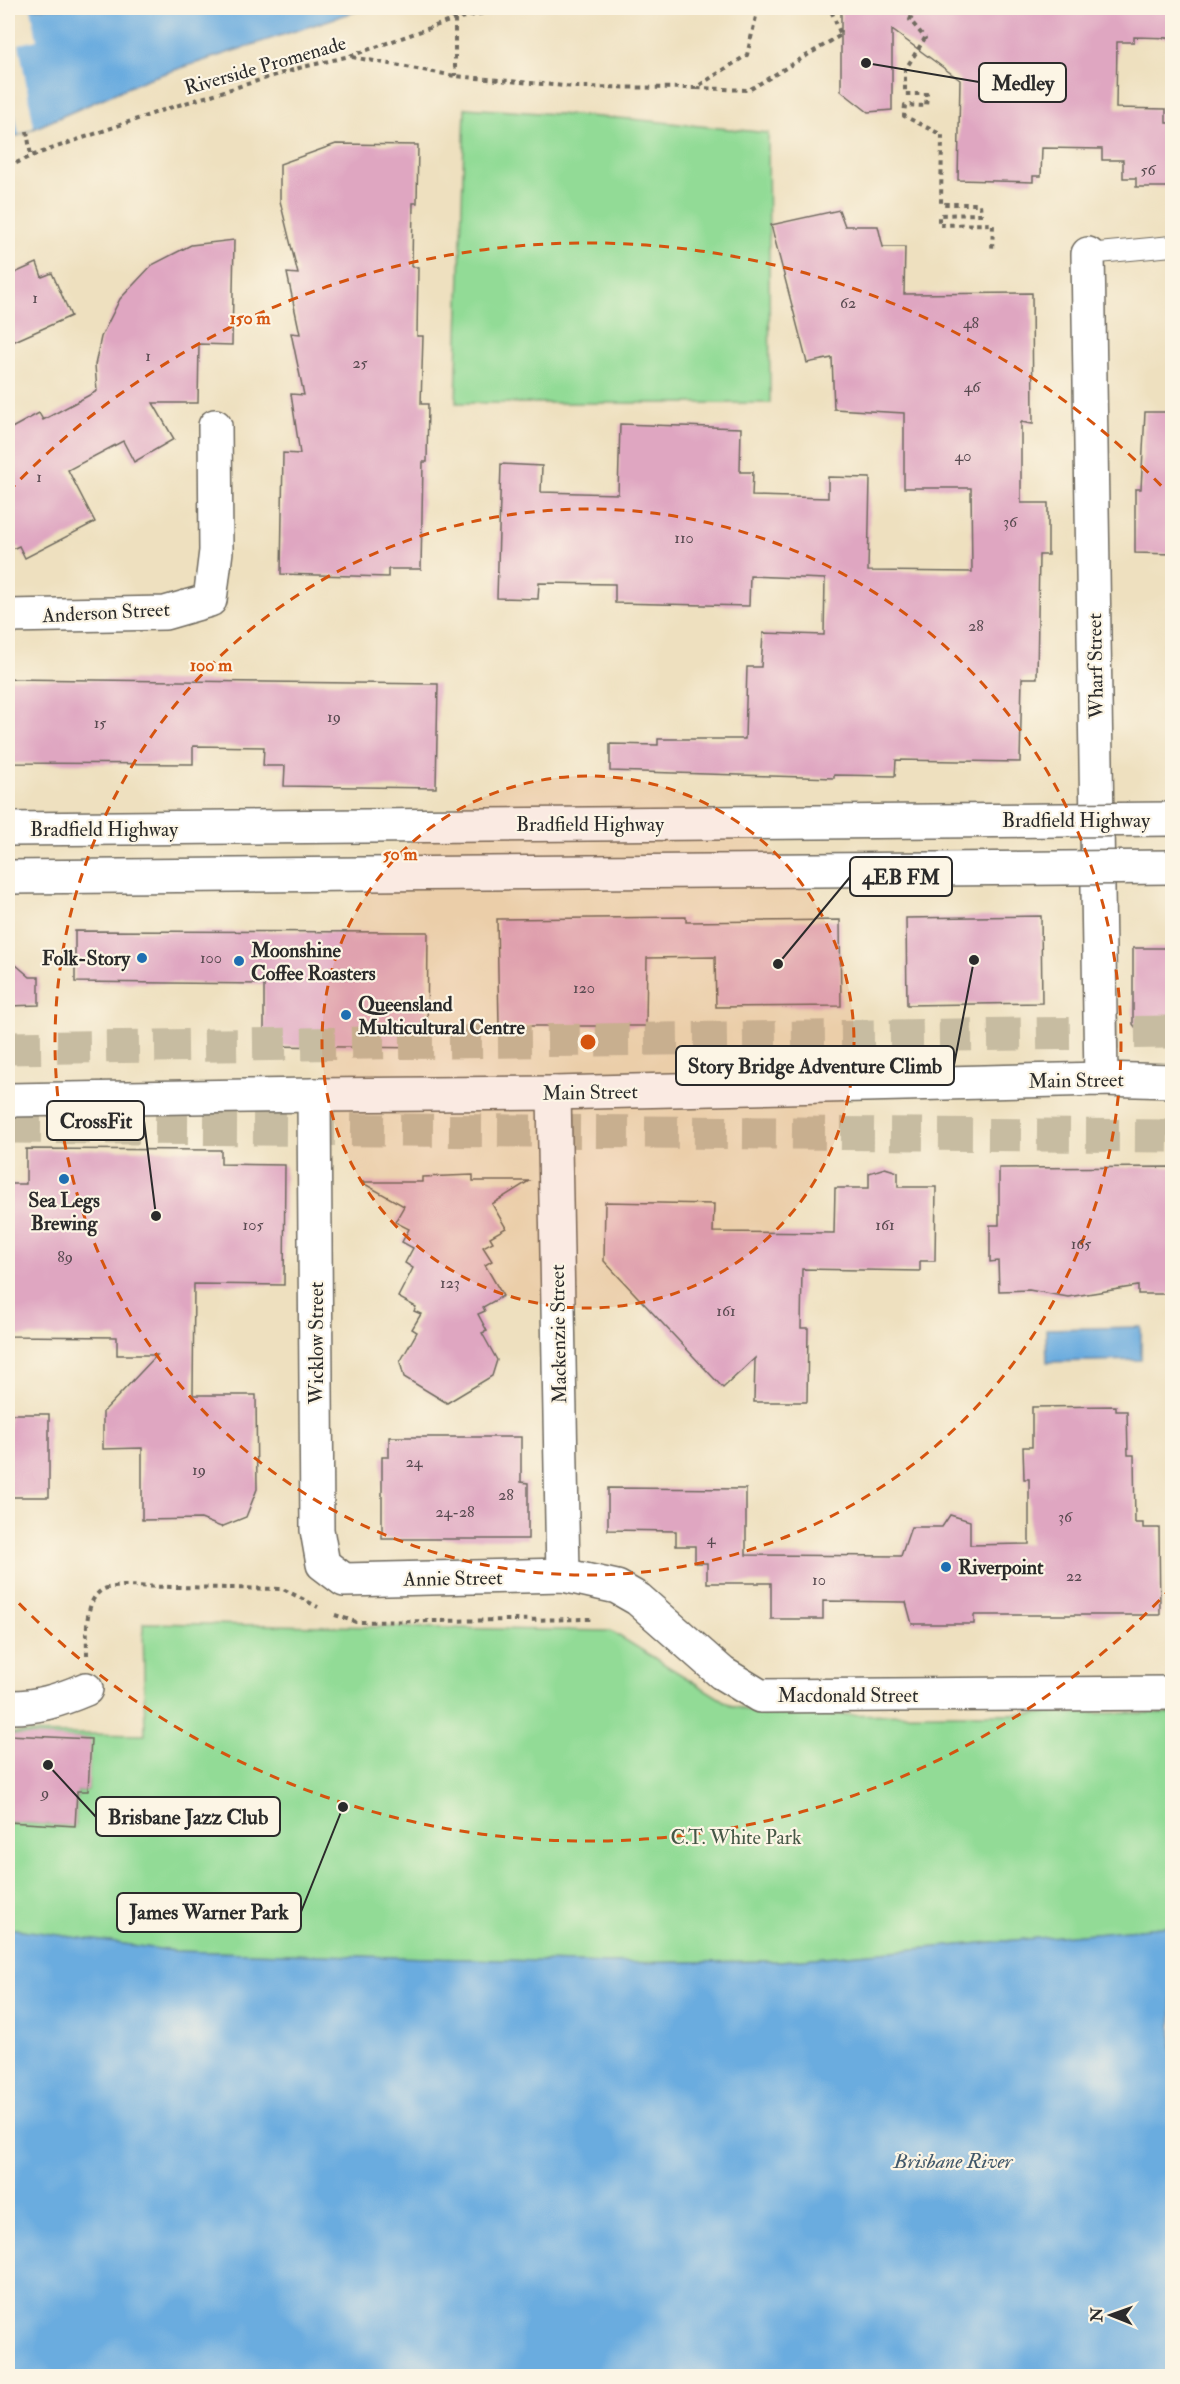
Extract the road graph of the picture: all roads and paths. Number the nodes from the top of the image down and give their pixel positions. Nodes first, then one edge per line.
1 (508, 8) edge
2 (758, 8) edge
3 (830, 8) edge
4 (915, 8) edge
5 (455, 19) junction
6 (350, 57) junction
7 (455, 76) junction
8 (695, 88) junction
9 (27, 131) dead end
10 (32, 156) junction
11 (8, 167) edge
12 (1173, 246) edge
13 (992, 252) dead end
14 (1088, 254) joint
15 (215, 426) dead end
16 (8, 616) edge
17 (1173, 819) edge
18 (8, 830) edge
19 (1173, 867) edge
20 (8, 877) edge
21 (1101, 1079) junction
22 (1173, 1081) edge
23 (554, 1094) junction
24 (314, 1095) junction
25 (8, 1100) edge
26 (563, 1575) junction
27 (344, 1580) joint
28 (320, 1608) dead end
29 (329, 1612) dead end
30 (593, 1619) dead end
31 (86, 1689) joint
32 (1173, 1693) edge
33 (8, 1707) edge

1 - 5 path, Riverside Promenade
2 - 8 path
3 - 8 path
4 - 13 path
5 - 6 path, Riverside Promenade
5 - 7 path
6 - 7 path
6 - 10 path, Riverside Promenade
7 - 8 path
9 - 10 path
10 - 11 path, Riverside Promenade
12 - 14 lane
14 - 21 main road, Wharf Street
15 - 16 main road, Anderson Street
17 - 18 main road, Bradfield Highway, bridge
19 - 20 main road, bridge
21 - 22 main road, Main Street
21 - 23 main road, Main Street
23 - 24 main road, Main Street
23 - 26 main road, Mackenzie Street
24 - 25 main road, Main Street
24 - 27 main road, Wicklow Street
26 - 27 main road, Annie Street
26 - 32 main road, Macdonald Street
28 - 31 path
29 - 30 path
31 - 33 main road

